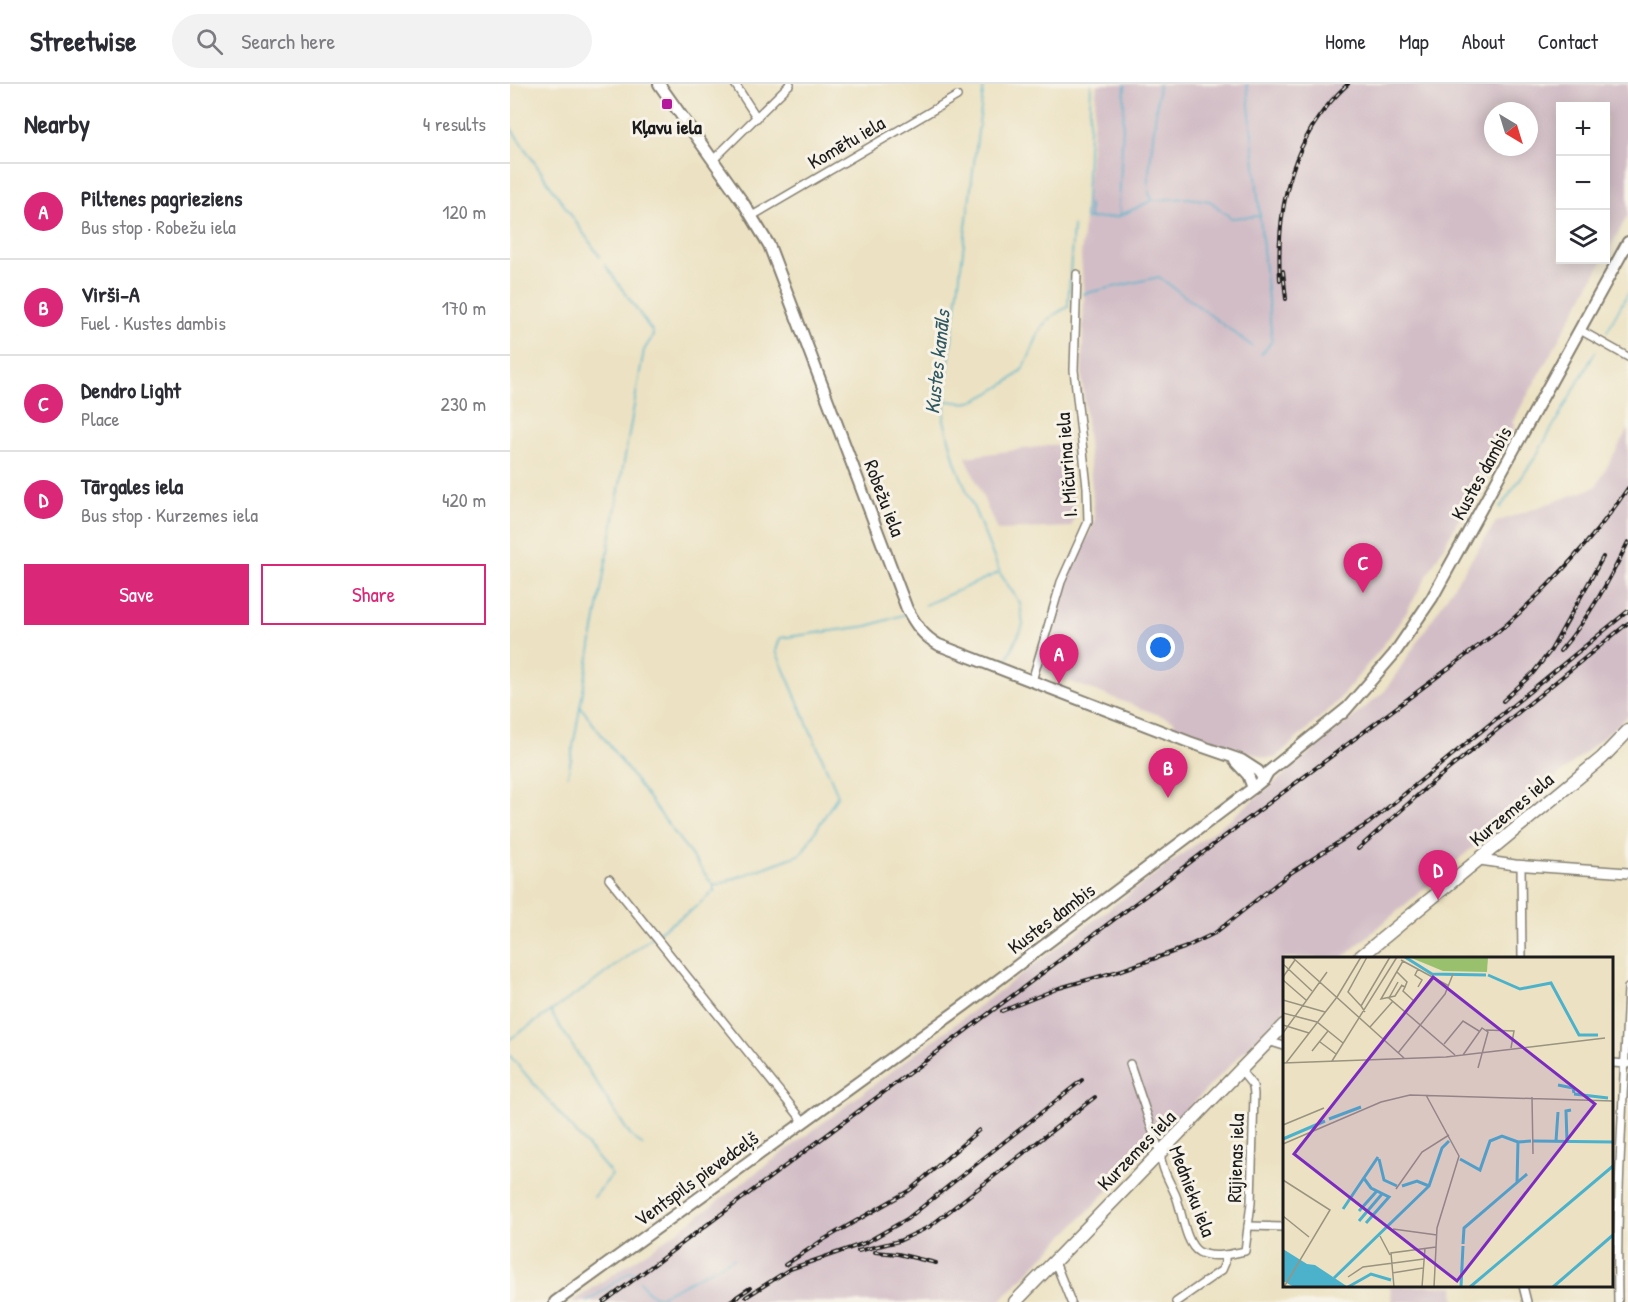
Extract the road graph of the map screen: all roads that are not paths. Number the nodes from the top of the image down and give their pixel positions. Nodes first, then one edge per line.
1 (659, 84) edge
2 (735, 84) edge
3 (790, 84) edge
4 (957, 96) dead end
5 (757, 118) junction
6 (713, 160) junction
7 (752, 216) junction
8 (1628, 242) edge
9 (1077, 274) dead end
10 (1580, 330) junction
11 (1628, 357) edge
12 (1032, 681) junction
13 (1628, 731) edge
14 (1230, 758) junction
15 (1264, 779) junction
16 (1253, 788) junction
17 (1480, 860) junction
18 (1521, 866) junction
19 (1628, 873) edge
20 (609, 879) dead end
21 (1360, 957) edge
22 (1522, 957) edge
23 (1628, 988) edge
24 (1283, 1026) edge
25 (1268, 1041) junction
26 (1283, 1046) edge
27 (1130, 1064) dead end
28 (1626, 1064) edge
29 (1241, 1071) junction
30 (858, 1083) joint
31 (804, 1122) junction
32 (1624, 1138) edge
33 (1160, 1153) junction
34 (1619, 1210) junction
35 (1628, 1210) edge
36 (1248, 1226) junction
37 (1283, 1227) edge
38 (1245, 1251) joint
39 (1225, 1255) junction
40 (1055, 1262) junction
41 (1523, 1287) edge
42 (1628, 1300) edge
43 (555, 1302) edge
44 (1015, 1302) edge
45 (1071, 1302) edge
46 (1176, 1302) edge
47 (1527, 1302) edge
48 (1618, 1302) edge

1 - 6 main road, Robežu iela
2 - 5 street
3 - 5 street
4 - 7 street, Komētu iela
5 - 6 street
6 - 7 main road, Robežu iela
7 - 12 main road, Robežu iela
8 - 10 main road, Kustes dambis
9 - 12 street, I. Mičurina iela
10 - 11 street
10 - 15 main road, Kustes dambis
12 - 14 main road, Robežu iela
13 - 17 highway, Kurzemes iela
14 - 15 main road, Robežu iela
14 - 16 main road, Robežu iela
15 - 16 main road, Kustes dambis
16 - 30 main road, Kustes dambis
17 - 18 street
17 - 21 highway, Kurzemes iela
18 - 19 street
18 - 22 street
20 - 31 street
23 - 28 street
24 - 25 highway, Kurzemes iela
25 - 26 street
25 - 29 highway, Kurzemes iela
27 - 33 street, Mednieku iela
28 - 32 street
29 - 33 highway, Kurzemes iela
29 - 36 street, Rūjienas iela
30 - 31 main road, Ventspils pievedceļš
31 - 43 main road, Ventspils pievedceļš
32 - 34 street
33 - 39 street, Mednieku iela
33 - 40 highway, Kurzemes iela
34 - 35 street
34 - 48 street
36 - 37 street
36 - 38 street, Rūjienas iela
38 - 39 street, Mednieku iela
39 - 46 street
40 - 44 highway, Kurzemes iela
40 - 45 street
41 - 47 street
42 - 48 street

